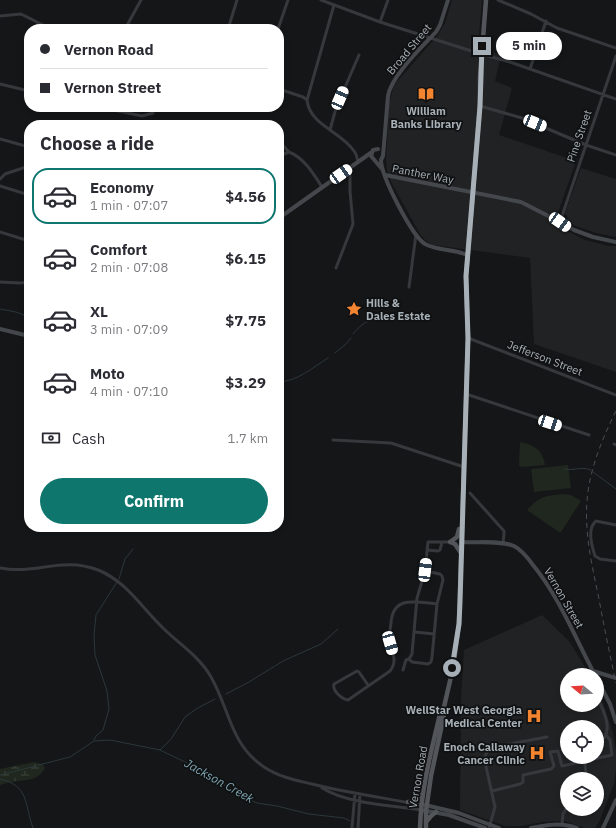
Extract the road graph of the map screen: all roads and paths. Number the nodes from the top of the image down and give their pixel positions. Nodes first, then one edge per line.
1 (142, 0) edge
2 (237, 0) edge
3 (288, 0) edge
4 (321, 0) edge
5 (388, 0) edge
6 (448, 0) edge
7 (486, 0) edge
8 (498, 0) edge
9 (334, 5) junction
10 (0, 16) edge
11 (546, 21) junction
12 (380, 22) junction
13 (41, 24) edge
14 (128, 24) edge
15 (230, 24) edge
16 (280, 24) edge
17 (430, 38) junction
18 (616, 48) edge
19 (481, 54) junction
20 (359, 55) dead end
21 (616, 56) edge
22 (530, 69) junction
23 (0, 84) edge
24 (24, 90) edge
25 (284, 91) edge
26 (603, 94) junction
27 (616, 99) edge
28 (307, 100) junction
29 (480, 106) junction
30 (124, 112) edge
31 (153, 112) edge
32 (330, 130) junction
33 (384, 134) junction
34 (0, 139) edge
35 (586, 145) junction
36 (24, 146) edge
37 (284, 146) edge
38 (378, 149) junction
39 (289, 152) junction
40 (372, 152) junction
41 (383, 153) junction
42 (284, 154) edge
43 (616, 155) edge
44 (373, 160) junction
45 (381, 160) junction
46 (359, 162) junction
47 (350, 167) junction
48 (24, 168) edge
49 (382, 170) junction
50 (384, 175) junction
51 (0, 179) edge
52 (0, 186) edge
53 (322, 186) junction
54 (24, 193) edge
55 (473, 193) junction
56 (284, 214) edge
57 (560, 222) junction
58 (0, 232) edge
59 (416, 234) junction
60 (24, 239) edge
61 (616, 242) edge
62 (467, 255) junction
63 (336, 268) dead end
64 (0, 282) edge
65 (24, 283) edge
66 (409, 287) dead end
67 (0, 329) edge
68 (24, 335) edge
69 (468, 338) junction
70 (466, 394) junction
71 (616, 395) edge
72 (589, 435) dead end
73 (333, 440) dead end
74 (464, 467) junction
75 (470, 494) dead end
76 (462, 516) junction
77 (616, 525) edge
78 (442, 542) junction
79 (450, 542) junction
80 (462, 542) junction
81 (503, 543) junction
82 (427, 550) junction
83 (461, 554) junction
84 (616, 560) edge
85 (0, 568) edge
86 (425, 570) junction
87 (417, 602) junction
88 (437, 604) junction
89 (414, 632) junction
90 (434, 634) junction
91 (409, 659) junction
92 (591, 668) edge
93 (403, 670) dead end
94 (604, 675) edge
95 (616, 678) edge
96 (368, 685) junction
97 (604, 692) edge
98 (444, 707) junction
99 (602, 712) edge
100 (616, 722) edge
101 (606, 736) junction
102 (547, 737) dead end
103 (604, 739) edge
104 (604, 757) edge
105 (560, 758) edge
106 (561, 764) edge
107 (571, 764) edge
108 (318, 786) junction
109 (492, 791) junction
110 (423, 792) junction
111 (355, 793) junction
112 (360, 794) junction
113 (354, 799) junction
114 (360, 800) junction
115 (616, 800) edge
116 (408, 802) junction
117 (424, 808) junction
118 (436, 812) junction
119 (563, 816) edge
120 (426, 826) edge
121 (489, 826) edge
122 (561, 826) edge
123 (352, 828) edge
124 (358, 828) edge
125 (420, 828) edge
126 (485, 828) edge
127 (499, 828) edge
128 (531, 828) edge
129 (577, 828) edge
130 (603, 828) edge

1 - 14 street
2 - 15 street
3 - 16 street
4 - 9 street
5 - 12 street
6 - 17 street, Broad Street
7 - 19 main road
8 - 11 street
9 - 12 street
9 - 28 street
10 - 13 street
11 - 18 street
11 - 22 street
12 - 17 street
17 - 19 street
17 - 33 street, Broad Street
19 - 22 street
19 - 29 main road
20 - 32 street
21 - 26 street, Pine Street
22 - 26 street
23 - 24 street
25 - 28 street
26 - 27 street
26 - 35 street, Pine Street
28 - 32 street
29 - 35 street
29 - 55 main road
30 - 31 street
32 - 46 street
33 - 38 street, Broad Street
33 - 41 street, Broad Street
34 - 36 street
35 - 43 street
35 - 57 street, Pine Street
37 - 39 street
38 - 40 street
38 - 41 street
39 - 42 street
39 - 53 street
40 - 44 street
40 - 46 street
41 - 45 street
44 - 45 street
44 - 46 street
44 - 49 street
45 - 49 street
46 - 47 street
47 - 53 street
47 - 63 street
48 - 51 street
49 - 50 street
50 - 55 street, Panther Way
50 - 59 street
52 - 54 street
53 - 56 street
55 - 57 street, Panther Way
55 - 62 main road
57 - 61 street, Panther Way
58 - 60 street
59 - 62 street
59 - 66 street
62 - 69 main road
64 - 65 street
67 - 68 street
69 - 70 main road
69 - 71 street, Jefferson Street
70 - 72 street
70 - 74 main road
73 - 74 street
74 - 76 main road, Vernon Road
75 - 81 street
76 - 79 main road
76 - 80 main road, Vernon Road
77 - 84 street
78 - 79 street
78 - 82 street
78 - 82 street
79 - 83 main road
80 - 81 street, Vernon Street
80 - 83 main road, Vernon Road
81 - 92 street, Vernon Street
82 - 86 street
83 - 98 main road, Vernon Road
85 - 108 street
86 - 87 street
86 - 88 street
87 - 88 street
87 - 89 street
87 - 96 street
88 - 90 street
89 - 90 street
89 - 91 street
90 - 91 street
91 - 93 street
94 - 95 street
96 - 96 street
97 - 100 street
98 - 110 main road, Vernon Road
98 - 117 main road, Vernon Road
99 - 101 street
101 - 103 street
101 - 104 street
102 - 109 street
105 - 109 street
106 - 107 street
108 - 111 street
108 - 113 street
109 - 121 street
110 - 116 main road
110 - 117 main road, Vernon Road
111 - 112 street
111 - 113 street
112 - 114 street
112 - 116 street
113 - 114 street
113 - 123 street
114 - 117 street
114 - 124 street
115 - 130 street
116 - 117 street
117 - 118 street
117 - 120 main road, Vernon Road
117 - 121 street
117 - 125 main road, Vernon Road
118 - 120 main road
118 - 126 street
119 - 122 street
121 - 127 street
122 - 128 street
122 - 129 street

